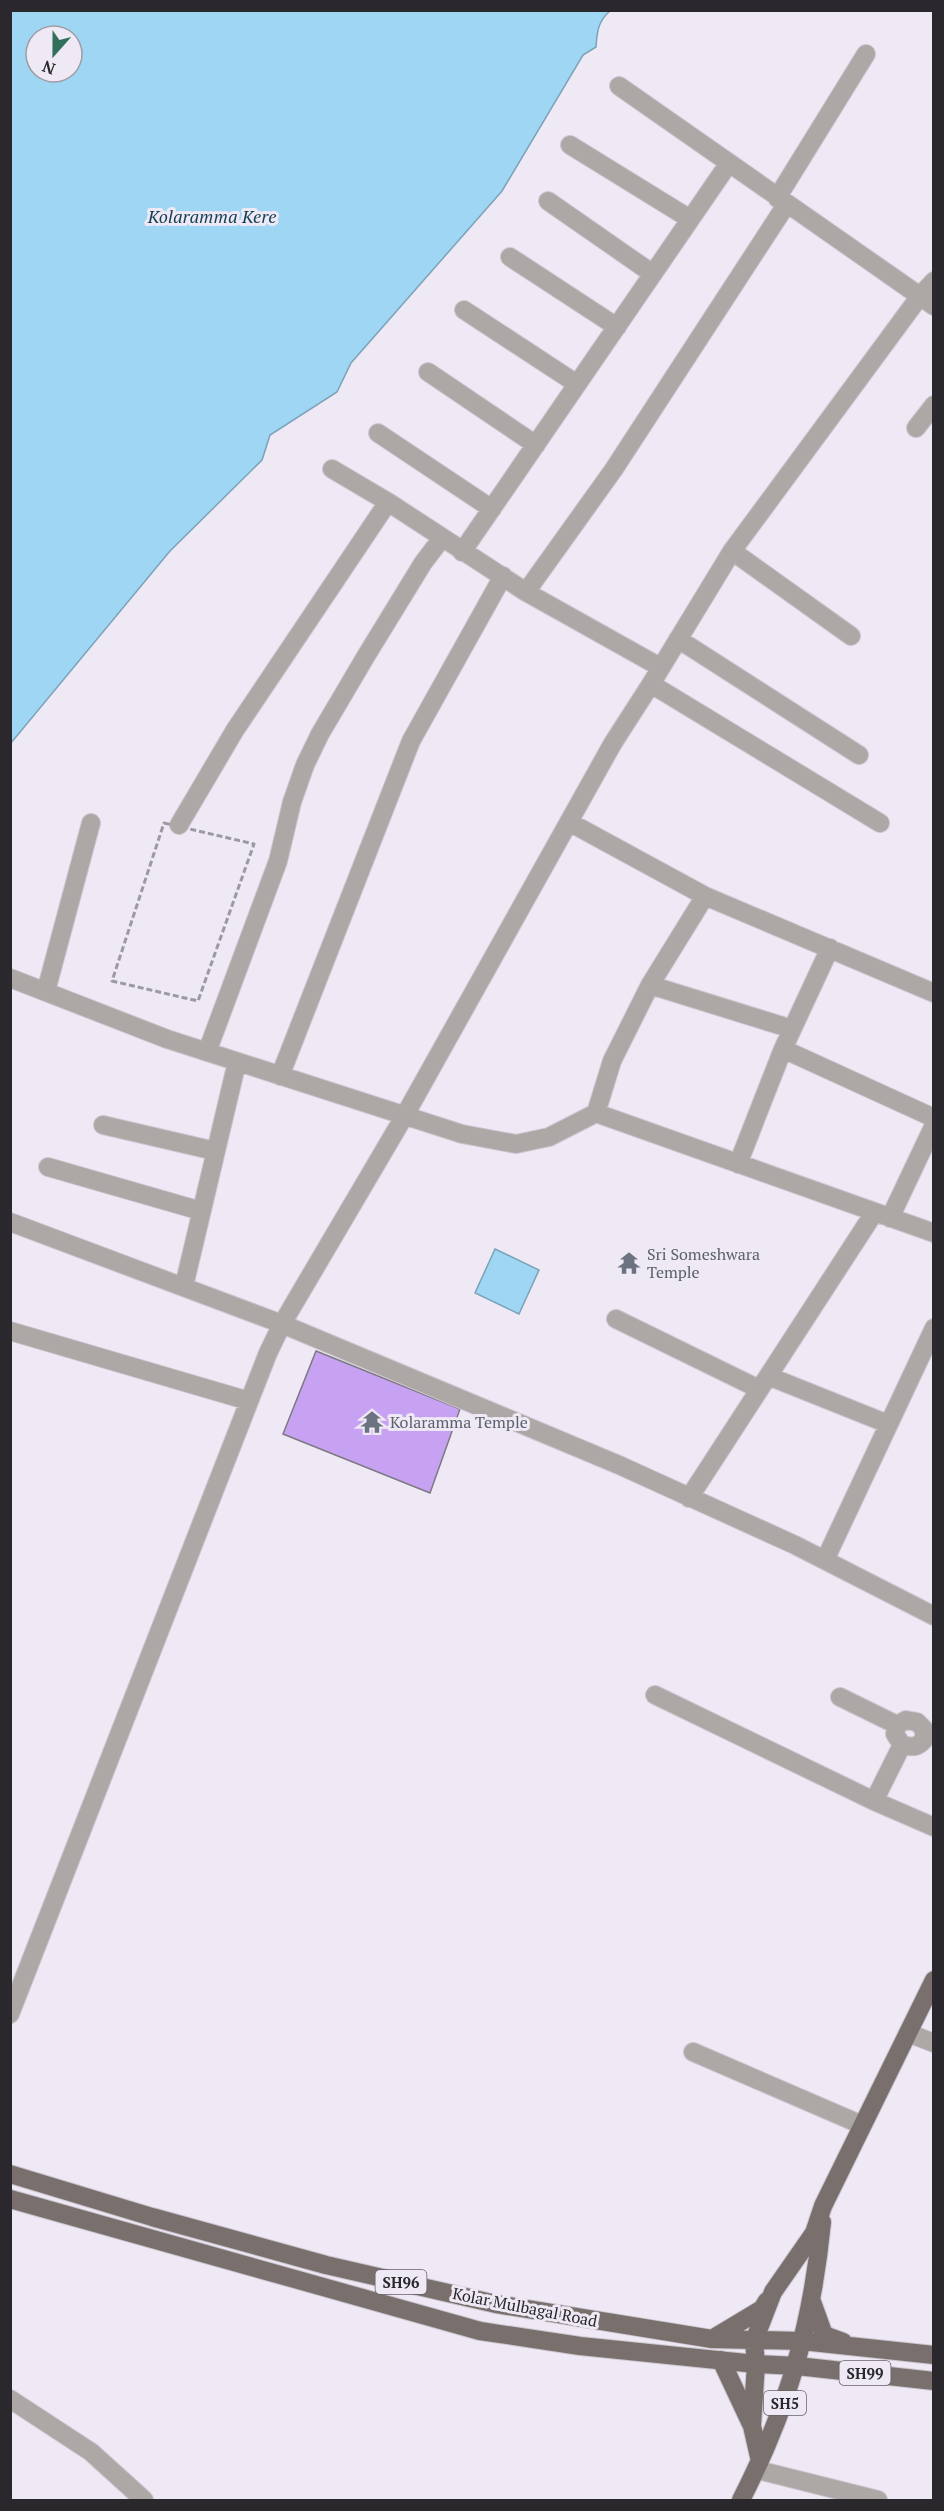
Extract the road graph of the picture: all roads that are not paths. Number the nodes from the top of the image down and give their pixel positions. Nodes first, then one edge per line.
1 (866, 54) dead end
2 (619, 86) dead end
3 (570, 145) dead end
4 (729, 163) junction
5 (548, 201) dead end
6 (781, 202) junction
7 (690, 219) junction
8 (510, 257) dead end
9 (653, 274) junction
10 (933, 281) edge
11 (927, 301) edge
12 (464, 310) dead end
13 (617, 327) junction
14 (428, 372) dead end
15 (577, 384) junction
16 (933, 405) edge
17 (916, 428) dead end
18 (378, 433) dead end
19 (536, 445) junction
20 (332, 469) dead end
21 (388, 502) junction
22 (492, 509) junction
23 (442, 538) junction
24 (732, 551) junction
25 (462, 552) junction
26 (503, 576) junction
27 (526, 592) junction
28 (851, 636) dead end
29 (678, 639) junction
30 (660, 667) junction
31 (651, 684) junction
32 (859, 755) dead end
33 (569, 822) junction
34 (91, 823) dead end
35 (880, 823) dead end
36 (179, 825) road end
37 (705, 896) junction
38 (830, 948) junction
39 (10, 978) edge
40 (650, 985) junction
41 (46, 991) junction
42 (933, 993) edge
43 (792, 1029) junction
44 (783, 1049) junction
45 (207, 1052) junction
46 (237, 1062) junction
47 (280, 1076) junction
48 (596, 1113) junction
49 (405, 1115) junction
50 (933, 1118) edge
51 (103, 1125) dead end
52 (933, 1125) edge
53 (215, 1151) junction
54 (738, 1164) junction
55 (48, 1167) dead end
56 (201, 1211) junction
57 (882, 1215) junction
58 (10, 1222) edge
59 (933, 1233) edge
60 (184, 1286) junction
61 (616, 1319) dead end
62 (282, 1324) junction
63 (933, 1328) edge
64 (10, 1331) edge
65 (763, 1382) junction
66 (249, 1401) junction
67 (888, 1424) junction
68 (689, 1498) junction
69 (825, 1560) junction
70 (933, 1616) edge
71 (655, 1695) dead end
72 (840, 1697) dead end
73 (897, 1725) junction
74 (929, 1742) edge
75 (902, 1744) junction
76 (874, 1801) junction
77 (933, 1827) edge
78 (933, 1980) edge
79 (10, 2014) edge
80 (908, 2033) junction
81 (933, 2043) edge
82 (693, 2052) dead end
83 (862, 2125) junction
84 (10, 2174) edge
85 (10, 2199) edge
86 (823, 2206) junction
87 (773, 2292) junction
88 (811, 2299) junction
89 (712, 2338) junction
90 (754, 2341) junction
91 (802, 2341) junction
92 (856, 2348) junction
93 (933, 2355) edge
94 (721, 2360) junction
95 (756, 2364) junction
96 (797, 2366) junction
97 (933, 2381) edge
98 (10, 2399) edge
99 (752, 2426) junction
100 (759, 2466) junction
101 (144, 2500) edge
102 (741, 2500) edge
103 (878, 2500) edge

1 - 6 street
2 - 4 street
3 - 7 street
4 - 6 street
4 - 7 street
5 - 9 street
6 - 11 street
6 - 27 street
7 - 9 street
8 - 13 street
9 - 13 street
10 - 11 street
11 - 24 street
12 - 15 street
13 - 15 street
14 - 19 street
15 - 19 street
16 - 17 street
18 - 22 street
19 - 22 street
20 - 21 street
21 - 23 street
21 - 36 street
22 - 25 street
23 - 25 street
23 - 45 street
24 - 28 street
24 - 29 street
25 - 26 street
26 - 27 street
26 - 47 street
27 - 30 street
29 - 30 street
29 - 32 street
30 - 31 street
31 - 33 street
31 - 35 street
33 - 37 street
33 - 49 street
34 - 41 street
37 - 38 street
37 - 40 street
38 - 42 street
38 - 43 street
39 - 41 street
40 - 43 street
40 - 48 street
41 - 45 street
43 - 44 street
44 - 50 street
44 - 54 street
45 - 46 street
46 - 47 street
46 - 53 street
47 - 49 street
48 - 49 street
48 - 54 street
49 - 62 street
51 - 53 street
52 - 57 street
53 - 56 street
54 - 57 street
55 - 56 street
56 - 60 street
57 - 59 street
57 - 65 street
58 - 60 street
60 - 62 street
61 - 65 street
62 - 66 street
62 - 68 street
63 - 67 street
64 - 66 street
65 - 67 street
65 - 68 street
66 - 79 street
67 - 69 street
68 - 69 street
69 - 70 street
71 - 76 street
72 - 73 street
73 - 74 street
73 - 75 street
74 - 75 street
75 - 76 street
76 - 77 street
78 - 80 main road
80 - 81 street
80 - 83 main road
82 - 83 street
83 - 86 main road
84 - 89 main road, Kolar Mulbagal Road / SH96
85 - 94 main road, Kolar Mulbagal Road / SH96
86 - 87 main road
86 - 88 main road
87 - 89 main road
87 - 90 main road
88 - 91 main road
88 - 92 main road
89 - 90 main road, Kolar Mulbagal Road / SH96
90 - 91 main road, Kolar Mulbagal Road / SH96
90 - 95 main road, SH5
91 - 92 main road, SH99
91 - 96 main road, SH5
92 - 93 main road, SH99
94 - 95 main road, Kolar Mulbagal Road / SH96
94 - 99 main road
95 - 96 main road, SH96
95 - 99 main road, SH5
96 - 97 main road, SH99
96 - 100 main road, SH5
98 - 101 street
99 - 100 main road, SH5
100 - 102 main road, SH5
100 - 103 street

